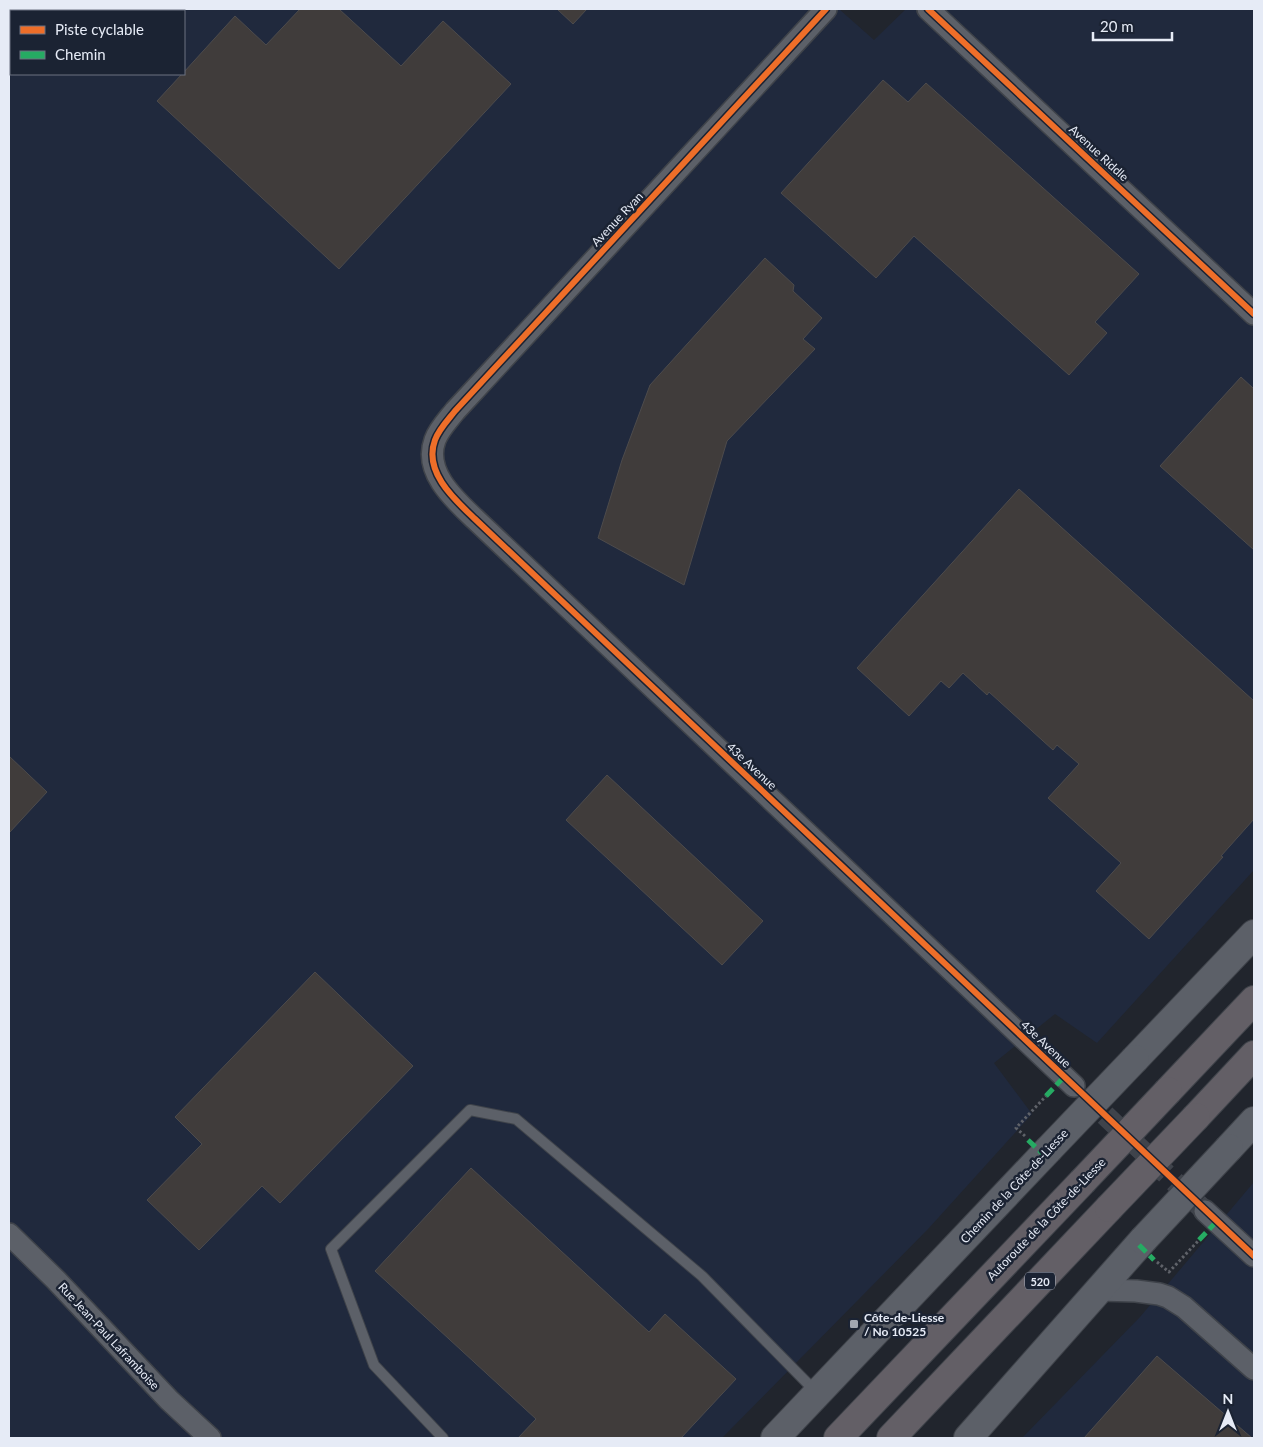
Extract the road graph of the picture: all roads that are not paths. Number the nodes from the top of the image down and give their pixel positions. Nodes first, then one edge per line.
1 (826, 9) edge
2 (928, 9) edge
3 (1254, 314) edge
4 (433, 450) joint
5 (1254, 934) edge
6 (1254, 1000) edge
7 (1254, 1055) edge
8 (1074, 1086) tunnel mouth
9 (1254, 1122) edge
10 (1205, 1211) tunnel mouth
11 (9, 1234) edge
12 (1254, 1256) edge
13 (1099, 1290) junction
14 (971, 1354) junction
15 (1254, 1369) edge
16 (818, 1394) junction
17 (210, 1438) edge
18 (443, 1438) edge
19 (775, 1438) edge
20 (838, 1438) edge
21 (891, 1438) edge
22 (909, 1438) edge
23 (968, 1438) edge

1 - 4 street, Avenue Ryan
2 - 3 street, Avenue Riddle
4 - 8 street, 43e Avenue
5 - 16 main road, Chemin de la Côte-de-Liesse, bridge
6 - 20 highway, Autoroute de la Côte-de-Liesse, bridge
7 - 14 highway, 520, bridge
9 - 13 main road, bridge
10 - 12 street
11 - 17 street, Rue Jean-Paul Laframboise
13 - 15 street
13 - 23 main road
14 - 21 highway, 520
14 - 22 highway
16 - 18 lane
16 - 19 main road, Chemin de la Côte-de-Liesse

